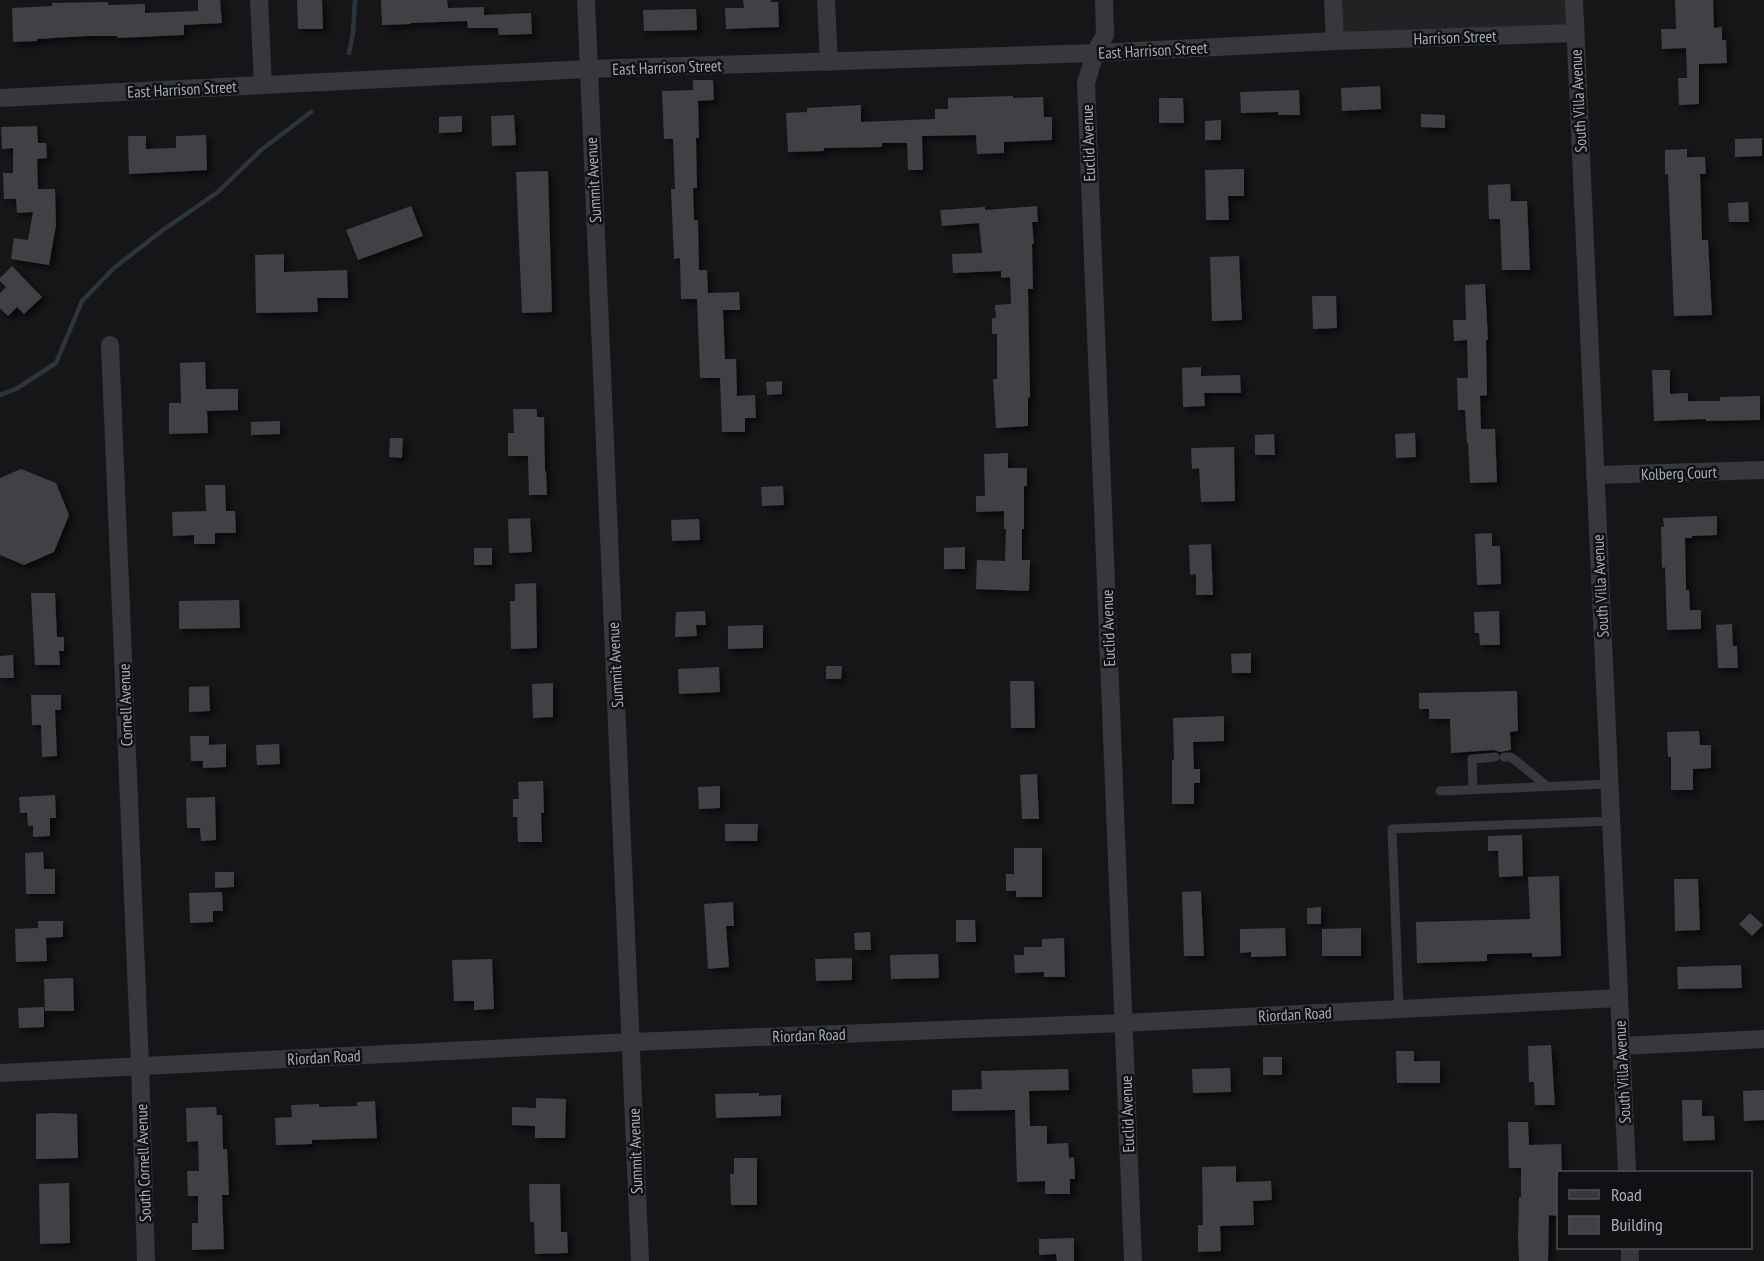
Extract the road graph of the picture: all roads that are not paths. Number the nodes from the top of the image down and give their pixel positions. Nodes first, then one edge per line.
1 (259, 0) edge
2 (586, 0) edge
3 (826, 0) edge
4 (1104, 0) edge
5 (1333, 0) edge
6 (1574, 0) edge
7 (1575, 33) junction
8 (1335, 41) junction
9 (1095, 53) junction
10 (829, 62) junction
11 (588, 69) junction
12 (263, 84) junction
13 (0, 98) edge
14 (110, 345) dead end
15 (1764, 470) edge
16 (1595, 475) junction
17 (1609, 784) junction
18 (1547, 786) junction
19 (1473, 789) junction
20 (1440, 791) dead end
21 (1611, 820) junction
22 (1619, 998) junction
23 (1399, 1009) junction
24 (1123, 1023) junction
25 (1764, 1039) edge
26 (631, 1042) junction
27 (1621, 1047) junction
28 (140, 1065) junction
29 (0, 1073) edge
30 (1626, 1171) edge
31 (146, 1261) edge
32 (640, 1261) edge
33 (1133, 1261) edge

1 - 12 street
2 - 11 street, Summit Avenue
3 - 10 street
4 - 9 street, Euclid Avenue
5 - 8 street
6 - 7 street, South Villa Avenue
7 - 8 street, Harrison Street
7 - 16 street, South Villa Avenue
8 - 9 street, East Harrison Street
9 - 10 street, East Harrison Street
9 - 24 street, Euclid Avenue
10 - 11 street, East Harrison Street
11 - 12 street, East Harrison Street
11 - 26 street, Summit Avenue
12 - 13 street, East Harrison Street
14 - 28 street, Cornell Avenue
15 - 16 street, Kolberg Court
16 - 17 street, South Villa Avenue
17 - 18 lane
17 - 21 street, South Villa Avenue
18 - 19 lane
18 - 19 lane
19 - 20 lane
21 - 22 street, South Villa Avenue
21 - 23 lane
22 - 23 street, Riordan Road
22 - 27 street, South Villa Avenue
23 - 24 street, Riordan Road
24 - 26 street, Riordan Road
24 - 33 street, Euclid Avenue
25 - 27 street
26 - 28 street, Riordan Road
26 - 32 street, Summit Avenue
27 - 30 street, South Villa Avenue
28 - 29 street, Riordan Road
28 - 31 street, South Cornell Avenue

